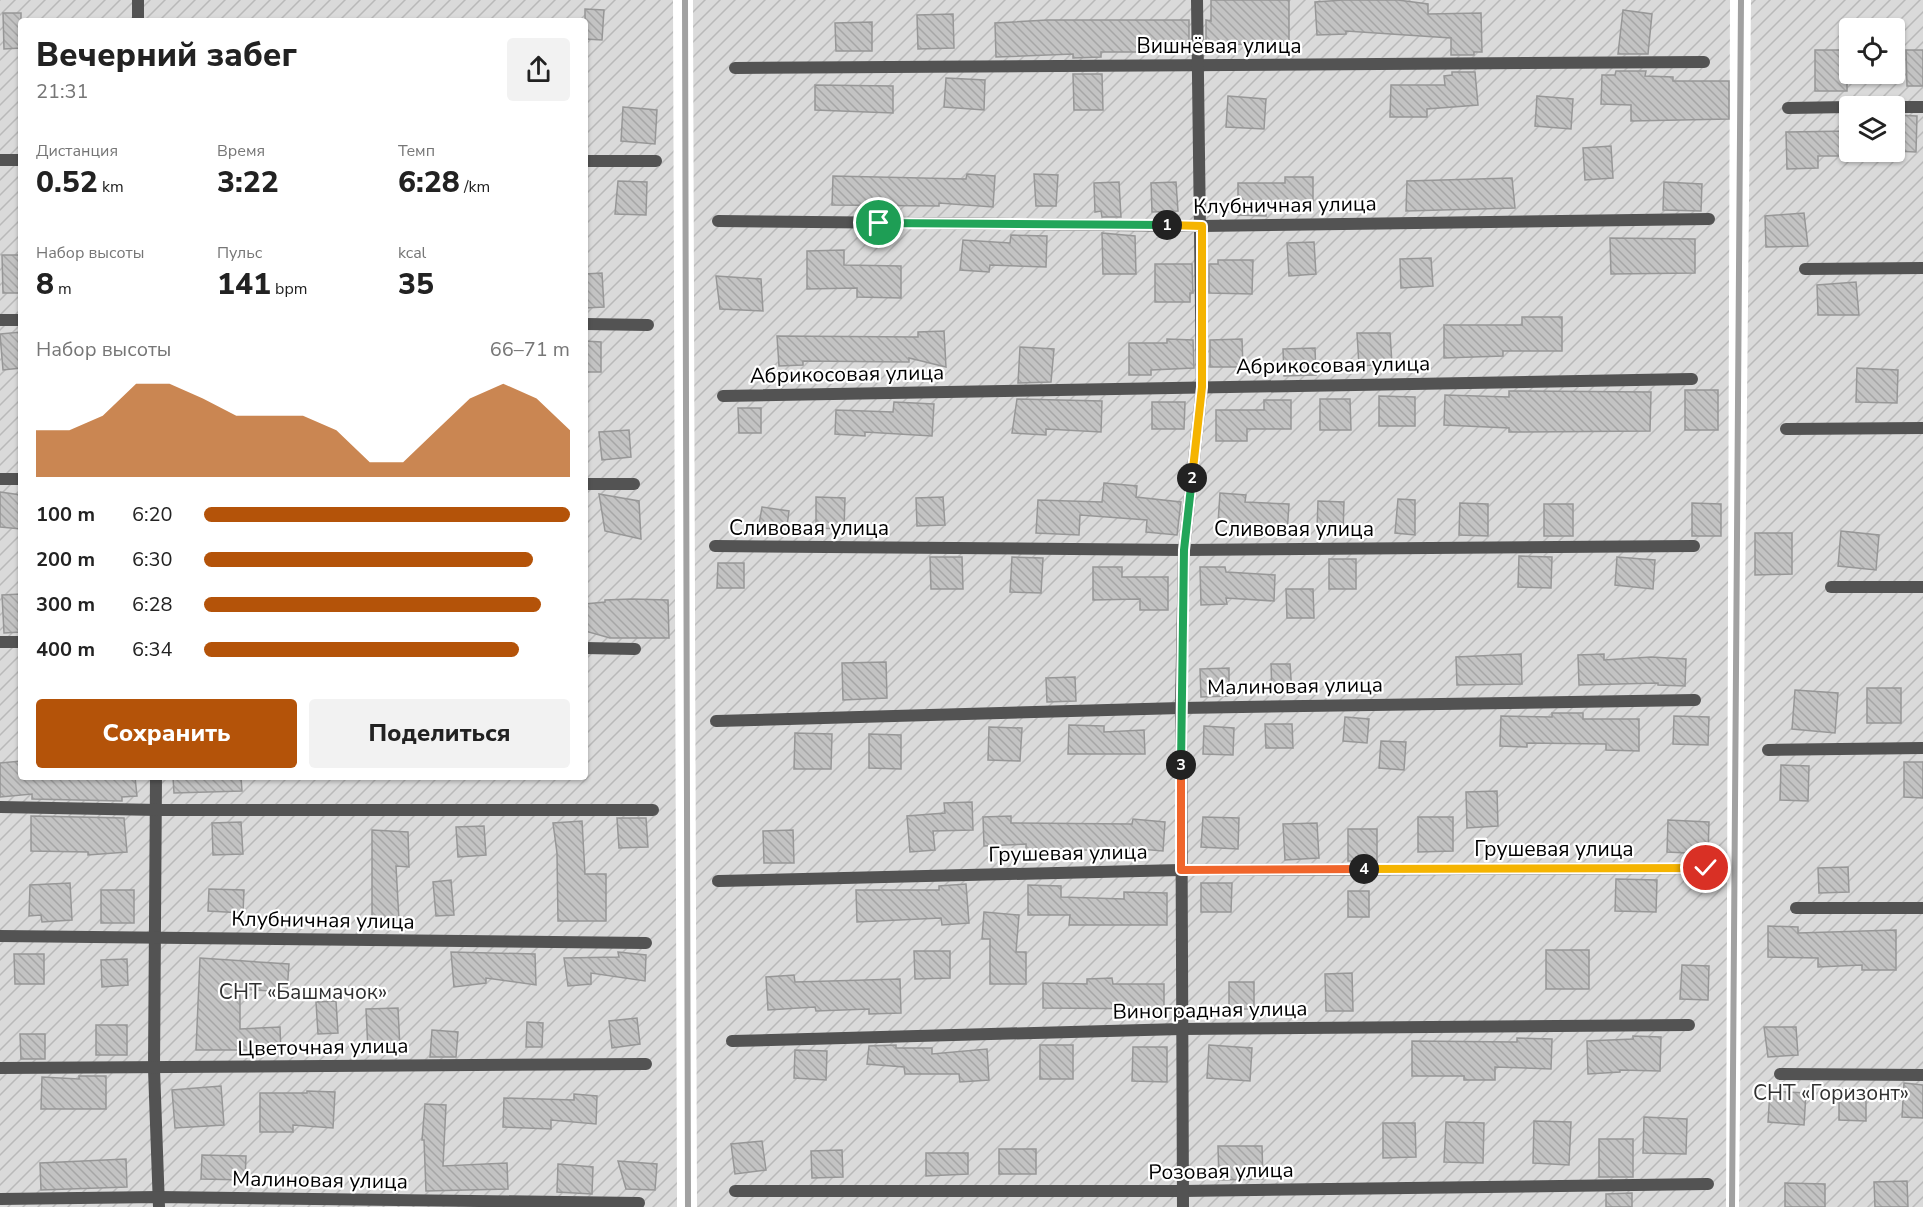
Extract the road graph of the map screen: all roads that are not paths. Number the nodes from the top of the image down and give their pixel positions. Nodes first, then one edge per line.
1 (138, 0) edge
2 (1197, 0) edge
3 (138, 18) edge
4 (1704, 62) dead end
5 (1198, 65) junction
6 (735, 68) dead end
7 (1839, 107) edge
8 (1905, 107) edge
9 (1923, 107) edge
10 (1788, 108) dead end
11 (0, 160) edge
12 (18, 160) edge
13 (588, 161) edge
14 (656, 161) dead end
15 (1709, 219) dead end
16 (718, 221) dead end
17 (1202, 226) junction
18 (1923, 268) edge
19 (1805, 269) dead end
20 (0, 320) edge
21 (18, 320) edge
22 (588, 324) edge
23 (648, 325) dead end
24 (1692, 379) dead end
25 (1202, 387) junction
26 (723, 396) dead end
27 (1923, 428) edge
28 (1786, 429) dead end
29 (18, 478) edge
30 (0, 479) edge
31 (588, 484) edge
32 (634, 484) dead end
33 (715, 546) dead end
34 (1694, 546) dead end
35 (1184, 550) junction
36 (1831, 587) dead end
37 (1923, 587) edge
38 (0, 642) edge
39 (18, 642) edge
40 (588, 648) edge
41 (635, 649) dead end
42 (1695, 700) dead end
43 (1181, 708) junction
44 (716, 721) dead end
45 (1923, 748) edge
46 (1768, 750) dead end
47 (156, 780) edge
48 (0, 807) edge
49 (158, 810) junction
50 (653, 810) dead end
51 (1706, 868) dead end
52 (1181, 870) junction
53 (718, 881) dead end
54 (1796, 908) dead end
55 (1923, 908) edge
56 (0, 936) edge
57 (155, 937) junction
58 (646, 943) dead end
59 (1689, 1025) dead end
60 (1181, 1029) junction
61 (732, 1041) dead end
62 (646, 1064) dead end
63 (0, 1068) edge
64 (154, 1069) junction
65 (1780, 1074) dead end
66 (1923, 1074) edge
67 (1708, 1184) dead end
68 (735, 1191) dead end
69 (1183, 1191) junction
70 (0, 1198) edge
71 (159, 1202) edge
72 (639, 1203) dead end
73 (1183, 1207) edge

1 - 3 street
2 - 5 street
4 - 5 street, Вишнёвая улица
5 - 6 street, Вишнёвая улица
5 - 17 street
7 - 10 street
8 - 9 street
11 - 12 street
13 - 14 street
15 - 17 street, Клубничная улица
16 - 17 street, Клубничная улица
17 - 25 street
18 - 19 street
20 - 21 street
22 - 23 street
24 - 25 street, Абрикосовая улица
25 - 26 street, Абрикосовая улица
25 - 35 street
27 - 28 street
29 - 30 street
31 - 32 street
33 - 35 street, Сливовая улица
34 - 35 street, Сливовая улица
35 - 43 street
36 - 37 street
38 - 39 street
40 - 41 street
42 - 43 street, Малиновая улица
43 - 44 street, Малиновая улица
43 - 52 street
45 - 46 street
47 - 49 street
48 - 49 street
49 - 50 street
49 - 57 street
51 - 52 street, Грушевая улица
52 - 53 street, Грушевая улица
52 - 60 street
54 - 55 street
56 - 57 street, Клубничная улица
57 - 58 street, Клубничная улица
57 - 64 street
59 - 60 street, Виноградная улица
60 - 61 street, Виноградная улица
60 - 69 street
62 - 64 street, Цветочная улица
63 - 64 street, Цветочная улица
64 - 71 street
65 - 66 street
67 - 69 street, Розовая улица
68 - 69 street, Розовая улица
69 - 73 street
70 - 71 street, Малиновая улица
71 - 72 street, Малиновая улица

